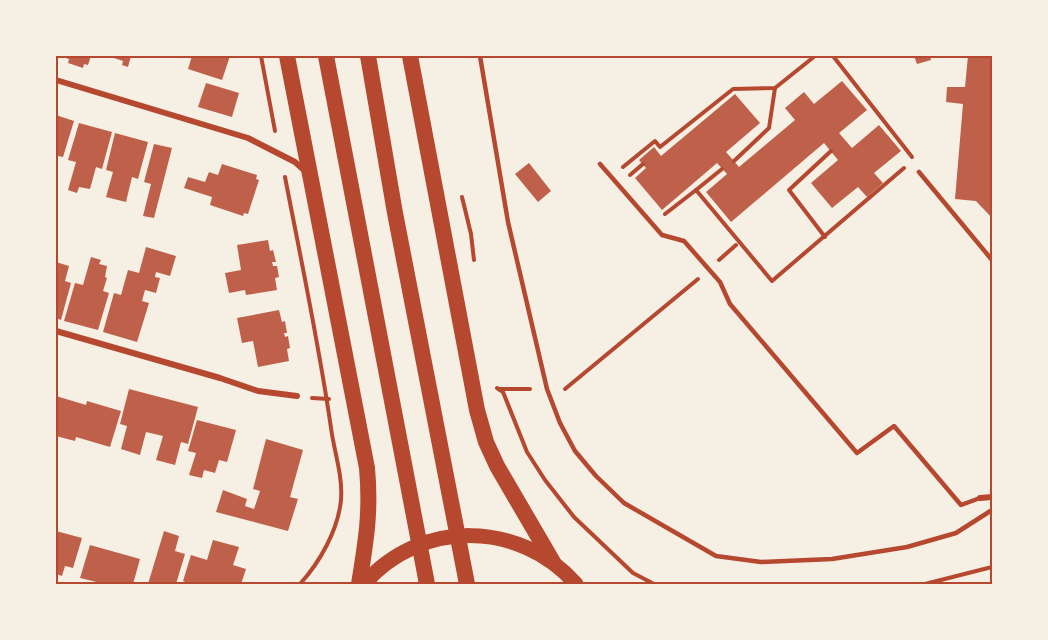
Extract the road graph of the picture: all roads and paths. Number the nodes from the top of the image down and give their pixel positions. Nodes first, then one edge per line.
1 (261, 56) edge
2 (287, 56) edge
3 (326, 56) edge
4 (369, 56) edge
5 (410, 56) edge
6 (480, 56) edge
7 (815, 56) edge
8 (833, 56) edge
9 (56, 80) edge
10 (775, 88) junction
11 (276, 141) dead end
12 (831, 151) dead end
13 (734, 161) dead end
14 (600, 164) dead end
15 (643, 164) dead end
16 (722, 169) dead end
17 (919, 172) dead end
18 (285, 175) dead end
19 (630, 175) junction
20 (309, 176) junction
21 (637, 183) dead end
22 (696, 190) junction
23 (657, 207) dead end
24 (825, 237) junction
25 (736, 245) dead end
26 (993, 260) edge
27 (710, 269) junction
28 (56, 331) edge
29 (547, 389) junction
30 (297, 396) dead end
31 (993, 497) edge
32 (980, 498) joint
33 (993, 510) edge
34 (552, 562) junction
35 (993, 567) edge
36 (576, 584) edge
37 (300, 585) edge
38 (358, 585) edge
39 (364, 585) edge
40 (428, 585) edge
41 (467, 585) edge
42 (654, 585) edge
43 (925, 585) edge

1 - 11 path
2 - 20 highway
3 - 40 highway
4 - 41 highway
5 - 34 highway
6 - 29 lane
7 - 10 path
8 - 24 path
9 - 20 street
10 - 13 path
10 - 19 path
12 - 24 path
14 - 27 lane
15 - 19 path
16 - 22 path
17 - 26 lane
18 - 37 path
19 - 21 path
20 - 38 highway
22 - 23 path
22 - 24 path
25 - 27 path
27 - 29 path
27 - 32 lane
28 - 30 street
29 - 33 lane
29 - 42 path
31 - 32 street
34 - 36 main road
34 - 39 main road
35 - 43 path

